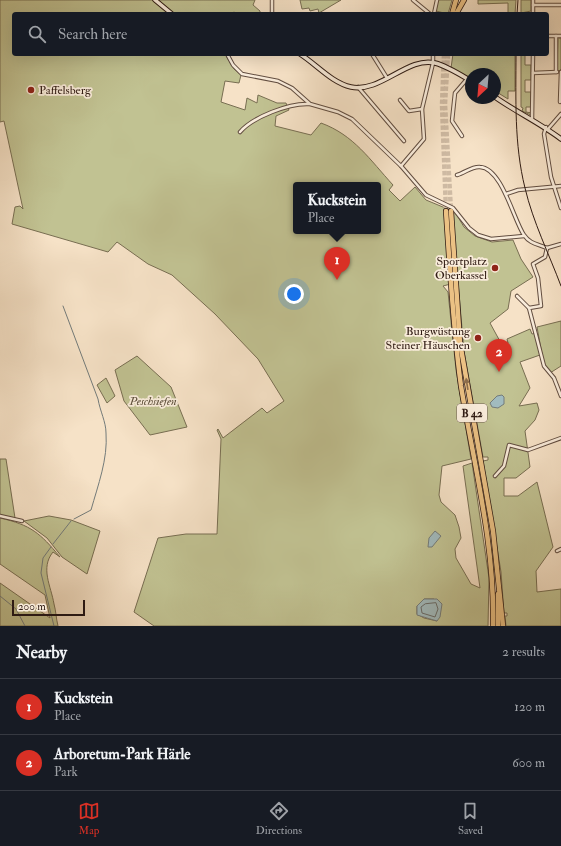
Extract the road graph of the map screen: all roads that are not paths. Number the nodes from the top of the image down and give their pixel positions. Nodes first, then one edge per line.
1 (155, 0) edge
2 (272, 0) edge
3 (413, 0) edge
4 (437, 0) edge
5 (455, 0) edge
6 (462, 0) edge
7 (533, 0) edge
8 (561, 0) edge
9 (561, 4) edge
10 (533, 5) junction
11 (170, 12) edge
12 (272, 12) edge
13 (428, 12) edge
14 (434, 12) edge
15 (452, 12) edge
16 (457, 12) edge
17 (533, 12) edge
18 (549, 36) edge
19 (556, 36) junction
20 (561, 36) edge
21 (228, 56) edge
22 (303, 56) edge
23 (373, 56) edge
24 (433, 56) edge
25 (533, 56) edge
26 (433, 63) junction
27 (556, 72) junction
28 (561, 72) edge
29 (533, 73) junction
30 (465, 77) edge
31 (387, 78) junction
32 (465, 80) edge
33 (358, 87) junction
34 (400, 100) dead end
35 (501, 101) edge
36 (560, 102) edge
37 (310, 104) junction
38 (422, 109) junction
39 (561, 114) edge
40 (532, 119) junction
41 (547, 128) junction
42 (240, 132) dead end
43 (462, 136) dead end
44 (561, 139) edge
45 (404, 141) dead end
46 (401, 166) junction
47 (457, 175) dead end
48 (561, 186) edge
49 (554, 187) junction
50 (506, 194) junction
51 (561, 208) edge
52 (524, 236) junction
53 (561, 244) edge
54 (547, 248) junction
55 (517, 296) dead end
56 (529, 308) junction
57 (561, 396) edge
58 (561, 438) edge
59 (495, 476) dead end
60 (0, 516) edge
61 (22, 521) dead end
62 (561, 549) edge
63 (557, 551) dead end
64 (496, 561) junction
65 (494, 626) edge
66 (498, 626) edge
67 (503, 626) edge

1 - 11 main road
2 - 12 street
3 - 13 street
4 - 14 street
5 - 15 highway
6 - 16 highway
7 - 10 street
8 - 9 street
9 - 10 street
10 - 17 street
18 - 19 street
19 - 20 street
19 - 27 street
21 - 37 street
22 - 33 main road
23 - 31 street
24 - 26 street
25 - 29 street
26 - 30 main road
26 - 31 main road
26 - 38 street
27 - 28 street
27 - 29 street
28 - 36 street
29 - 40 street
31 - 33 main road
32 - 43 street
33 - 45 street
34 - 38 street
35 - 40 main road
37 - 42 street
37 - 46 street
38 - 46 street
39 - 41 street
40 - 41 main road
41 - 44 main road
41 - 49 street
46 - 52 street
47 - 50 street
48 - 49 street
49 - 50 street
49 - 51 street
50 - 52 street
52 - 54 street
53 - 54 street
54 - 56 street
55 - 56 street
56 - 57 street
58 - 59 street
60 - 61 street
62 - 63 street
64 -> 65 highway, B 42
64 - 66 highway, B 42
64 - 67 highway, B 42

